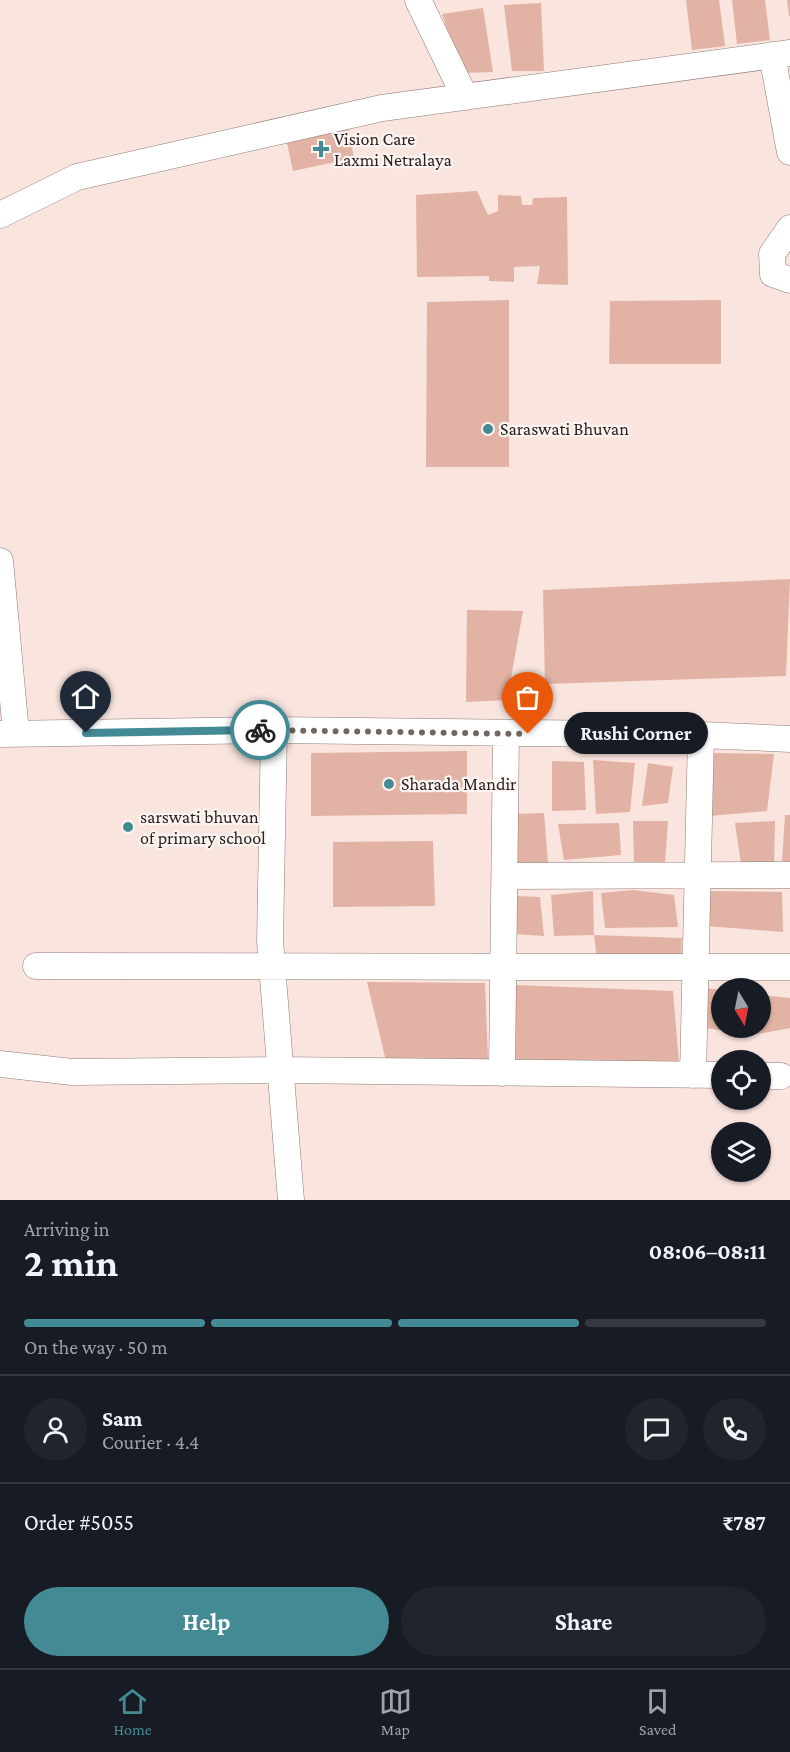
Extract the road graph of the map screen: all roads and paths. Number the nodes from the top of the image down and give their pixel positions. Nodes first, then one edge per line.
1 (418, 0) edge
2 (781, 54) edge
3 (465, 97) junction
4 (790, 152) edge
5 (0, 214) edge
6 (790, 228) edge
7 (790, 280) edge
8 (0, 561) edge
9 (274, 730) junction
10 (8, 734) edge
11 (506, 734) junction
12 (701, 735) junction
13 (790, 739) edge
14 (698, 875) junction
15 (790, 875) edge
16 (505, 876) junction
17 (36, 966) dead end
18 (272, 966) junction
19 (504, 966) junction
20 (696, 967) junction
21 (790, 967) edge
22 (0, 1064) edge
23 (280, 1070) junction
24 (502, 1073) junction
25 (693, 1075) junction
26 (711, 1075) edge
27 (291, 1200) edge

1 - 3 street
2 - 3 street
2 - 4 street
3 - 5 street
6 - 7 street
8 - 10 street
9 - 10 street
9 - 11 street
9 - 18 street
11 - 12 street
11 - 16 street
12 - 13 street
12 - 14 street
14 - 15 street
14 - 16 street
14 - 20 street
16 - 19 street
17 - 18 street
18 - 19 street
18 - 23 street
19 - 20 street
19 - 24 street
20 - 21 street
20 - 25 street
22 - 23 street
23 - 24 street
23 - 27 street
24 - 25 street
25 - 26 street

